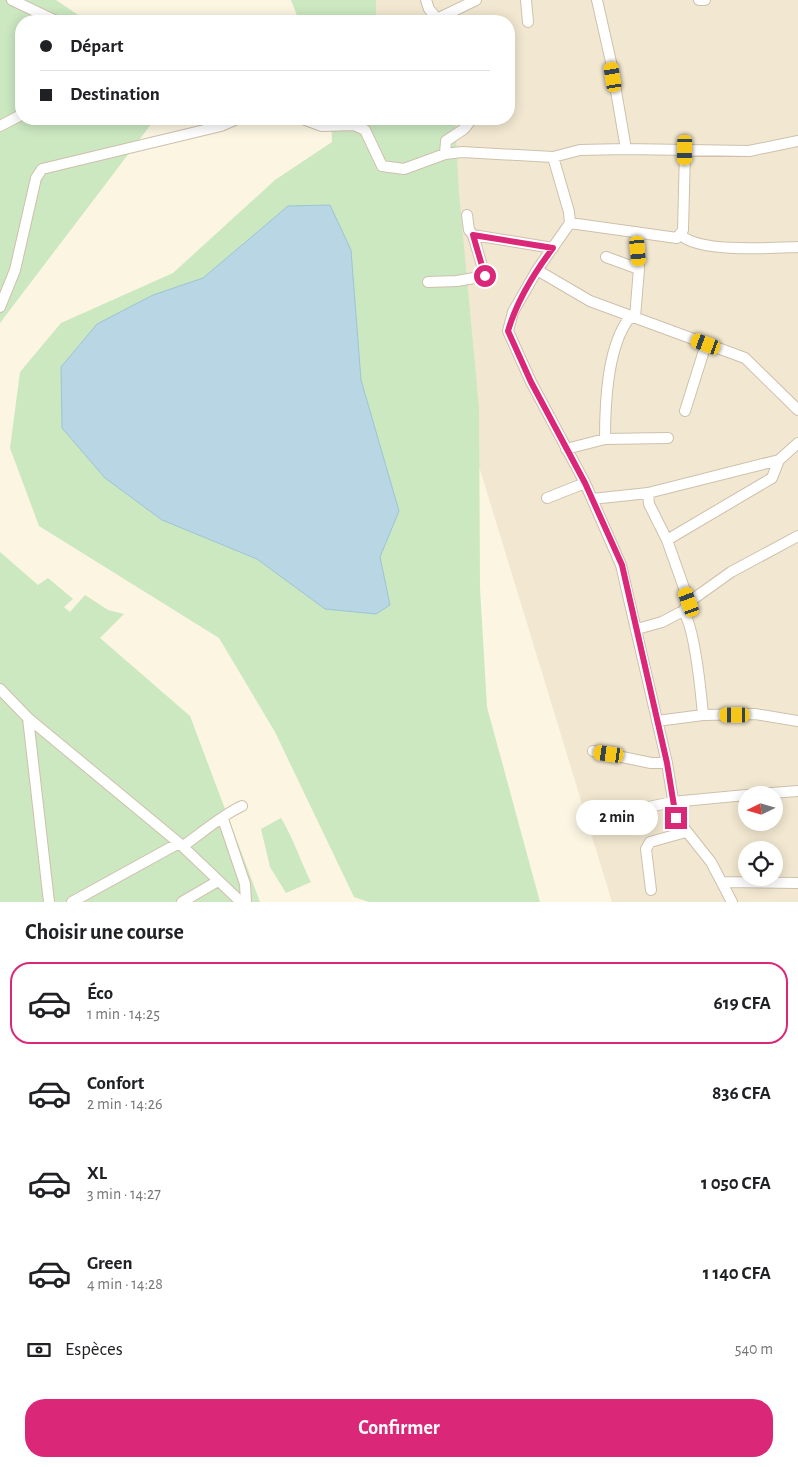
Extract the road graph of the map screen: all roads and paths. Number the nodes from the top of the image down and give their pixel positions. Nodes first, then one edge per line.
1 (12, 0) edge
2 (426, 0) edge
3 (476, 0) edge
4 (526, 0) edge
5 (599, 0) edge
6 (699, 0) edge
7 (705, 0) edge
8 (43, 15) edge
9 (435, 15) edge
10 (448, 15) edge
11 (528, 22) dead end
12 (15, 118) edge
13 (223, 125) edge
14 (319, 125) edge
15 (354, 125) edge
16 (354, 125) edge
17 (467, 125) edge
18 (0, 126) edge
19 (798, 141) edge
20 (626, 149) junction
21 (685, 150) junction
22 (445, 154) junction
23 (554, 156) junction
24 (467, 214) dead end
25 (570, 223) junction
26 (636, 232) junction
27 (473, 235) junction
28 (681, 235) junction
29 (798, 247) edge
30 (553, 248) junction
31 (606, 257) dead end
32 (537, 270) junction
33 (639, 270) junction
34 (428, 282) dead end
35 (0, 307) edge
36 (633, 317) junction
37 (706, 344) junction
38 (798, 410) edge
39 (685, 411) dead end
40 (668, 438) dead end
41 (605, 439) junction
42 (798, 443) edge
43 (566, 450) junction
44 (779, 460) junction
45 (585, 483) junction
46 (648, 494) junction
47 (547, 498) dead end
48 (592, 499) junction
49 (798, 536) edge
50 (667, 540) junction
51 (686, 607) junction
52 (637, 629) junction
53 (0, 690) edge
54 (703, 715) junction
55 (28, 718) junction
56 (657, 721) junction
57 (798, 721) edge
58 (593, 751) dead end
59 (667, 763) junction
60 (798, 791) edge
61 (783, 792) edge
62 (738, 796) edge
63 (672, 802) junction
64 (242, 806) dead end
65 (612, 815) dead end
66 (224, 818) junction
67 (686, 832) junction
68 (181, 845) junction
69 (218, 881) junction
70 (722, 882) junction
71 (798, 883) edge
72 (651, 890) dead end
73 (49, 902) edge
74 (72, 902) edge
75 (182, 902) edge
76 (241, 902) edge
77 (246, 902) edge
78 (732, 902) edge

1 - 8 street
2 - 9 street
3 - 10 street
4 - 11 street
5 - 20 street
6 - 7 street
12 - 18 street
13 - 35 street
14 - 16 street
15 - 22 street
17 - 22 street
19 - 21 street
20 - 21 street
20 - 23 street
21 - 28 street
22 - 23 street
23 - 25 street
24 - 27 street
25 - 26 street
25 - 30 street
26 - 28 street
26 - 33 street
27 - 30 street
27 - 34 street
28 - 29 street
30 - 32 street
31 - 33 street
32 - 36 street
32 - 43 street
33 - 36 street
36 - 37 street
36 - 41 street
37 - 38 street
37 - 39 street
40 - 41 street
41 - 43 street
42 - 44 street
43 - 45 street
44 - 46 street
44 - 50 street
45 - 47 street
45 - 48 street
46 - 48 street
46 - 50 street
48 - 52 street
49 - 51 street
50 - 51 street
51 - 52 street
51 - 54 street
52 - 56 street
53 - 55 street
54 - 56 street
54 - 57 street
55 - 68 street
55 - 73 street
56 - 59 street
58 - 59 street
59 - 63 street
60 - 61 street
62 - 63 street
63 - 65 street
63 - 67 street
64 - 66 street
66 - 68 street
66 - 77 street
67 - 70 street
67 - 72 street
68 - 69 street
68 - 74 street
69 - 75 street
69 - 76 street
70 - 71 street
70 - 78 street

